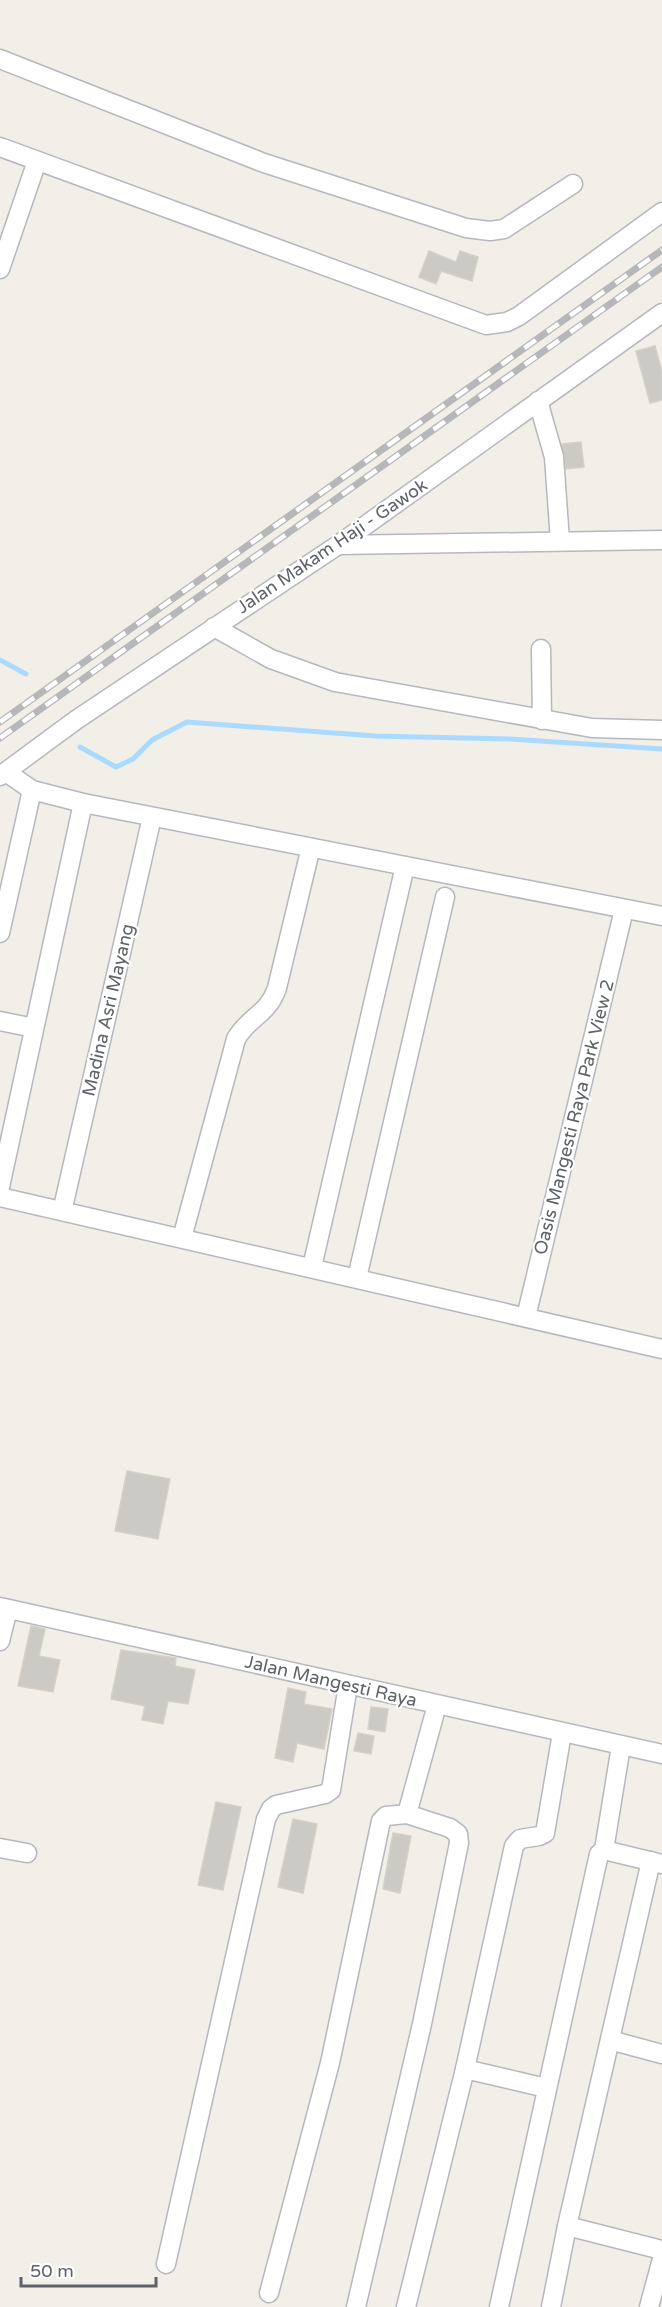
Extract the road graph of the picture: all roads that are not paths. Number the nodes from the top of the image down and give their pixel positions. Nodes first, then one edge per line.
1 (0, 59) edge
2 (0, 147) edge
3 (37, 161) junction
4 (573, 184) dead end
5 (662, 212) edge
6 (0, 269) edge
7 (662, 313) edge
8 (538, 401) junction
9 (662, 540) edge
10 (560, 541) junction
11 (338, 545) junction
12 (214, 627) junction
13 (541, 649) dead end
14 (542, 720) junction
15 (662, 730) edge
16 (3, 774) edge
17 (32, 790) junction
18 (83, 803) junction
19 (152, 817) junction
20 (310, 851) dead end
21 (405, 866) junction
22 (445, 897) dead end
23 (662, 916) edge
24 (622, 918) dead end
25 (0, 933) edge
26 (0, 1021) edge
27 (34, 1028) junction
28 (0, 1187) edge
29 (0, 1197) edge
30 (64, 1203) dead end
31 (182, 1238) junction
32 (312, 1268) junction
33 (357, 1278) junction
34 (526, 1317) junction
35 (662, 1349) edge
36 (4, 1608) edge
37 (0, 1641) edge
38 (348, 1685) junction
39 (437, 1705) junction
40 (562, 1733) junction
41 (621, 1746) junction
42 (662, 1754) edge
43 (407, 1814) junction
44 (0, 1848) edge
45 (604, 1850) junction
46 (27, 1853) dead end
47 (657, 1863) edge
48 (610, 2040) junction
49 (662, 2054) edge
50 (465, 2068) junction
51 (546, 2088) junction
52 (567, 2226) junction
53 (662, 2250) edge
54 (662, 2259) edge
55 (166, 2264) dead end
56 (269, 2293) dead end
57 (356, 2307) edge
58 (406, 2307) edge
59 (499, 2307) edge
60 (551, 2307) edge
61 (649, 2307) edge

1 - 4 street
2 - 3 street
3 - 5 street
3 - 6 street
7 - 8 street, Jalan Makam Haji - Gawok
8 - 10 street
8 - 11 street, Jalan Makam Haji - Gawok
9 - 10 street
10 - 11 street
11 - 12 street, Jalan Makam Haji - Gawok
12 - 14 street
12 - 16 street, Jalan Makam Haji - Gawok
13 - 14 street
14 - 15 street
16 - 17 street
17 - 18 street
17 - 25 street
18 - 19 street
18 - 27 street
19 - 21 street
19 - 30 street, Madina Asri Mayang
20 - 31 street
21 - 23 street
21 - 32 street
22 - 33 street
24 - 34 street, Oasis Mangesti Raya Park View 2
26 - 27 street
27 - 28 street
29 - 31 street
31 - 32 street
32 - 33 street
33 - 34 street
34 - 35 street
36 - 37 street
36 - 38 street, Jalan Mangesti Raya
38 - 39 street, Jalan Mangesti Raya
38 - 55 street
39 - 40 street, Jalan Mangesti Raya
39 - 43 street
40 - 41 street, Jalan Mangesti Raya
40 - 50 street
41 - 42 street, Jalan Mangesti Raya
41 - 45 street
43 - 56 street
43 - 57 street
44 - 46 street
45 - 47 street
45 - 51 street
47 - 48 street
48 - 49 street
48 - 52 street
50 - 51 street
50 - 58 street
51 - 59 street
52 - 53 street
52 - 60 street
54 - 61 street

